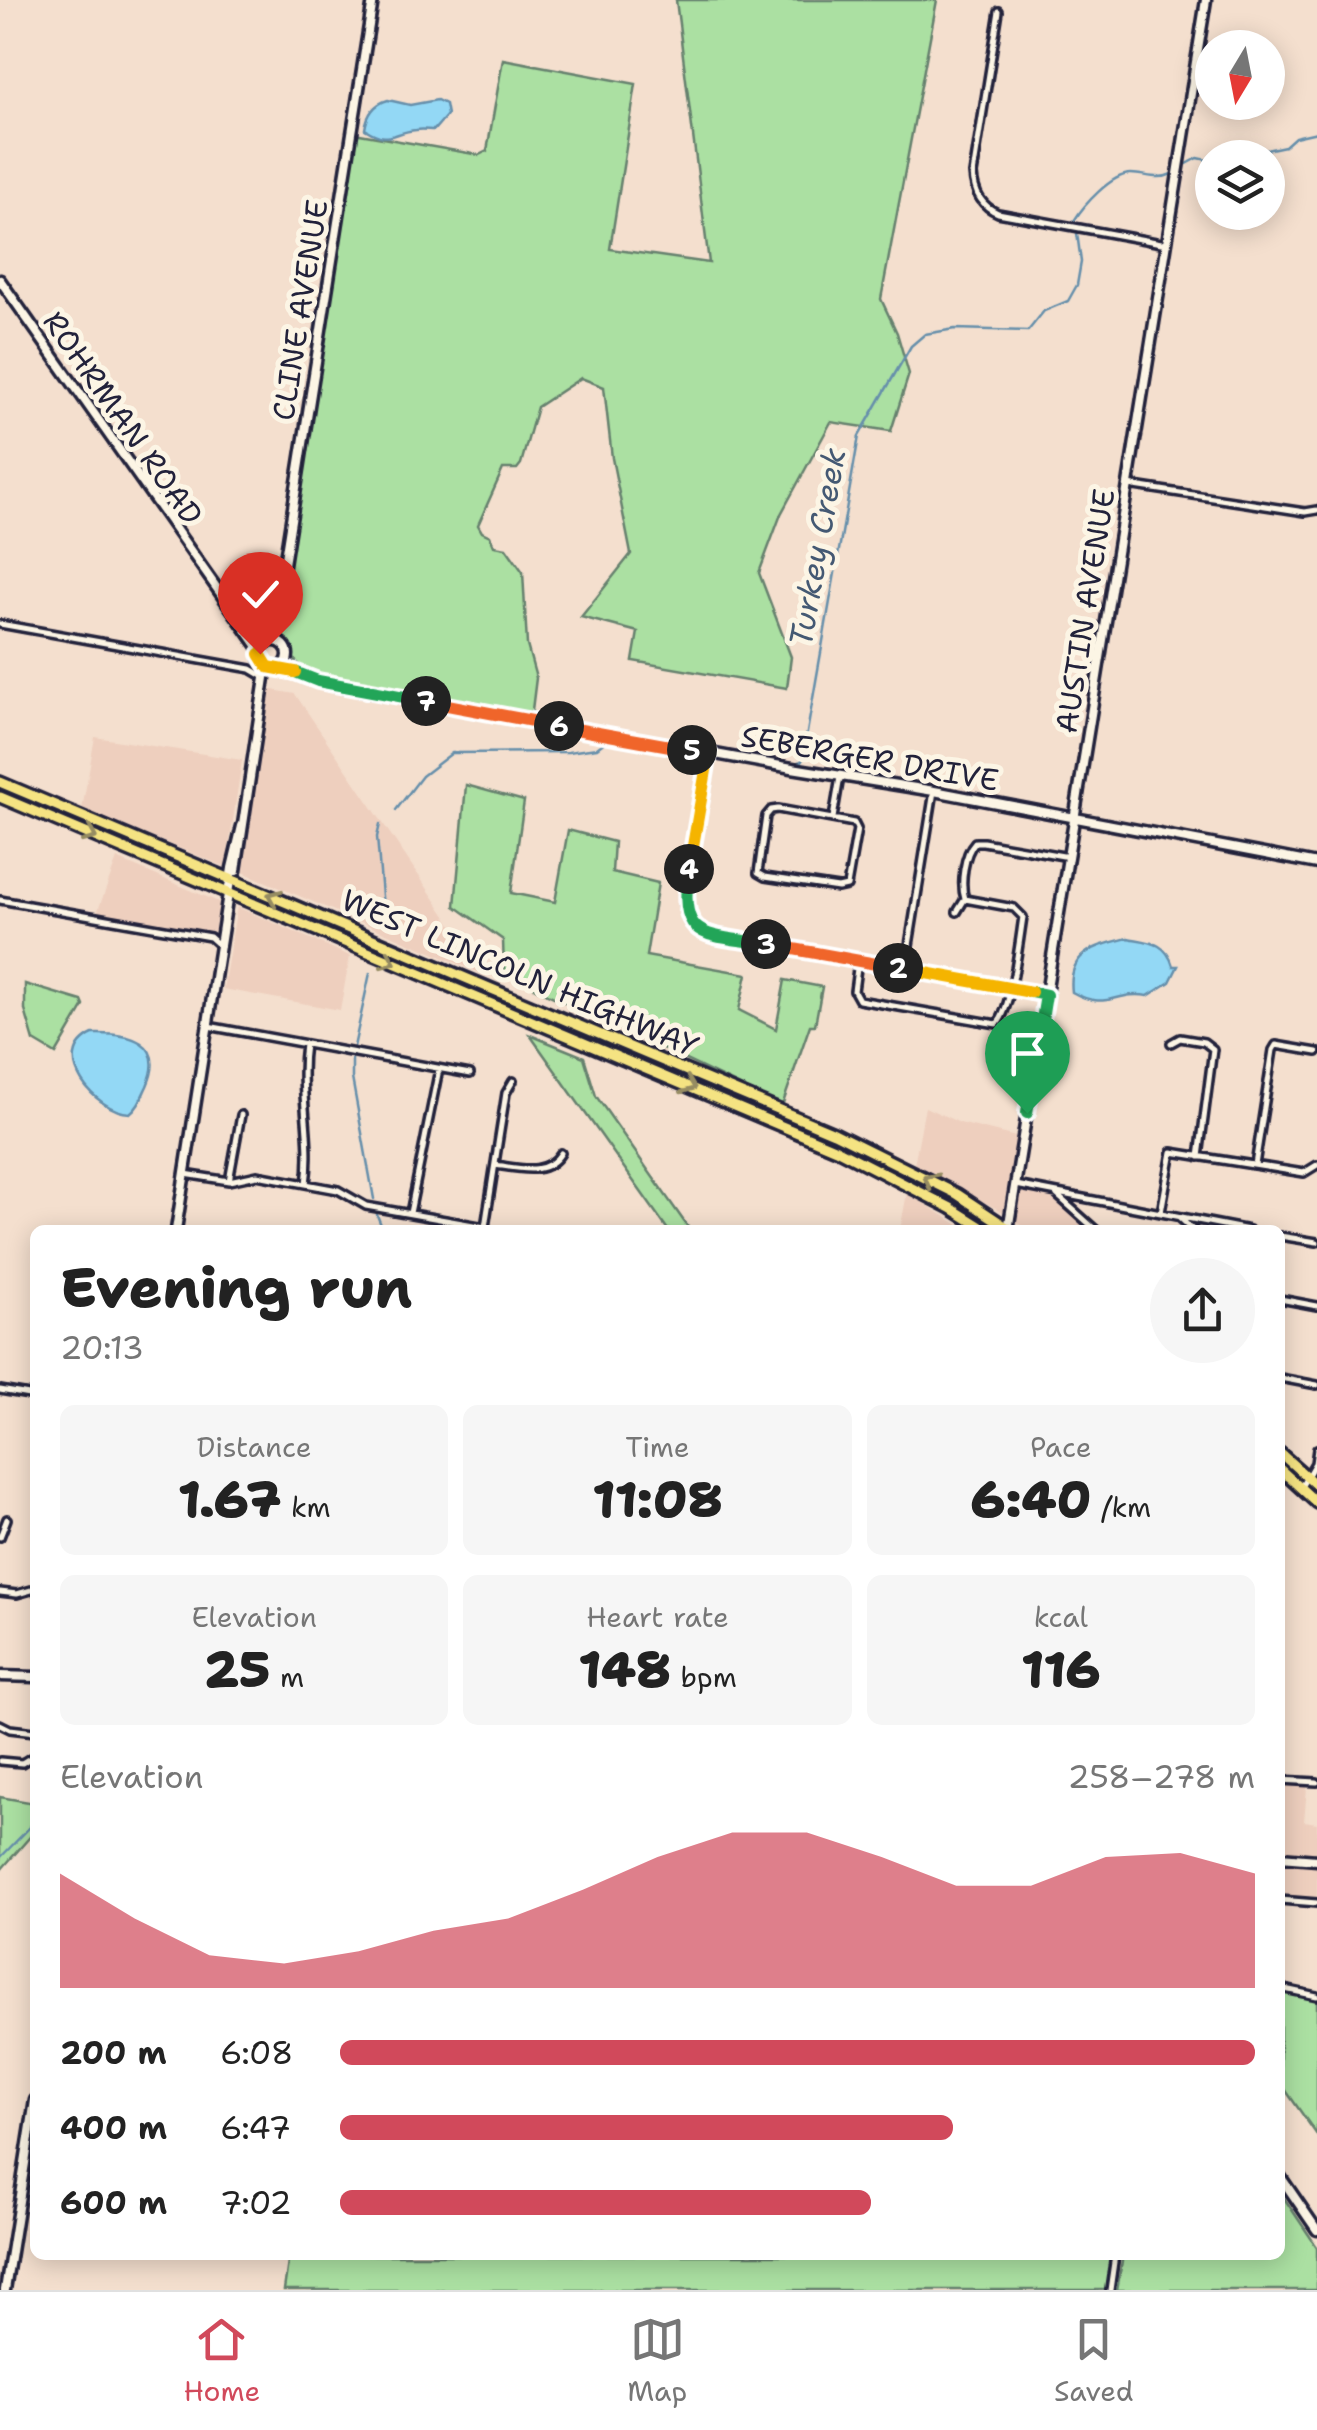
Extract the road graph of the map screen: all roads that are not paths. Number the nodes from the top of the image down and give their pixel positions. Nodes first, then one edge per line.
1 (373, 0) edge
2 (1206, 0) edge
3 (999, 11) dead end
4 (1167, 244) junction
5 (0, 280) edge
6 (1128, 485) junction
7 (1317, 510) edge
8 (0, 624) edge
9 (274, 628) junction
10 (280, 642) junction
11 (265, 646) junction
12 (288, 658) junction
13 (263, 663) junction
14 (279, 668) junction
15 (250, 669) junction
16 (304, 675) junction
17 (265, 678) junction
18 (709, 753) junction
19 (840, 774) junction
20 (0, 782) edge
21 (934, 791) junction
22 (0, 797) edge
23 (833, 818) junction
24 (1074, 820) junction
25 (1069, 857) junction
26 (1317, 864) edge
27 (232, 880) junction
28 (230, 893) junction
29 (965, 899) junction
30 (0, 900) edge
31 (958, 912) dead end
32 (225, 930) junction
33 (210, 937) junction
34 (222, 947) junction
35 (858, 961) junction
36 (905, 970) junction
37 (1011, 989) junction
38 (1046, 995) junction
39 (208, 1026) junction
40 (304, 1044) junction
41 (1171, 1044) dead end
42 (1317, 1052) edge
43 (439, 1069) junction
44 (470, 1074) dead end
45 (513, 1081) dead end
46 (241, 1115) dead end
47 (561, 1154) dead end
48 (1199, 1157) junction
49 (495, 1165) junction
50 (1255, 1165) junction
51 (1315, 1167) edge
52 (185, 1174) junction
53 (229, 1181) junction
54 (306, 1184) junction
55 (1016, 1184) junction
56 (1054, 1193) junction
57 (1161, 1212) junction
58 (410, 1213) junction
59 (1178, 1216) junction
60 (177, 1225) edge
61 (470, 1225) edge
62 (485, 1225) edge
63 (978, 1225) edge
64 (1001, 1225) edge
65 (1010, 1225) edge
66 (1090, 1225) edge
67 (1188, 1225) edge
68 (1224, 1225) edge
69 (1285, 1237) edge
70 (1317, 1242) edge
71 (1285, 1300) edge
72 (1317, 1306) edge
73 (1285, 1379) edge
74 (1317, 1385) edge
75 (0, 1390) edge
76 (30, 1395) edge
77 (1317, 1449) edge
78 (1285, 1459) edge
79 (1285, 1472) edge
80 (1304, 1482) junction
81 (1317, 1486) edge
82 (1317, 1502) edge
83 (6, 1520) dead end
84 (0, 1537) edge
85 (30, 1590) edge
86 (0, 1592) edge
87 (0, 1676) edge
88 (30, 1677) edge
89 (0, 1724) edge
90 (30, 1731) edge
91 (30, 1758) edge
92 (0, 1761) edge
93 (1285, 1780) edge
94 (1317, 1782) edge
95 (1285, 1857) edge
96 (1317, 1860) edge
97 (1285, 1900) edge
98 (1317, 1903) edge
99 (1285, 1989) edge
100 (1317, 1996) edge
101 (30, 2132) edge
102 (1285, 2183) edge
103 (1317, 2230) edge
104 (1114, 2260) edge
105 (5, 2290) edge
106 (1110, 2290) edge

1 - 9 street, CLINE AVENUE
2 - 4 street, AUSTIN AVENUE
3 - 4 street
4 - 6 street, AUSTIN AVENUE
5 - 11 street, ROHRMAN ROAD
6 - 7 street
6 - 24 street, AUSTIN AVENUE
8 - 15 street
9 - 10 street
9 - 11 street, CLINE AVENUE
10 - 11 street
10 - 12 street
11 - 13 street
12 - 14 street
12 - 16 street
13 - 14 street
13 - 15 street
13 - 17 street
14 - 16 street, SEBERGER DRIVE
14 - 17 street
15 - 17 street
16 - 18 street, SEBERGER DRIVE
17 - 27 street
18 - 19 street, SEBERGER DRIVE
18 - 35 street
19 - 21 street, SEBERGER DRIVE
19 - 23 street
20 - 27 main road, WEST LINCOLN HIGHWAY
21 - 24 street, SEBERGER DRIVE
21 - 36 street
22 -> 28 main road, WEST LINCOLN HIGHWAY
23 - 23 street
24 - 25 street, AUSTIN AVENUE
24 - 26 street, SEBERGER DRIVE
25 - 29 street
25 - 38 street, AUSTIN AVENUE
27 - 28 street
64 -> 27 main road, WEST LINCOLN HIGHWAY
28 - 32 street
28 -> 63 main road, WEST LINCOLN HIGHWAY
29 - 31 street
29 - 37 street
30 - 33 street
32 - 33 street
32 - 34 street
33 - 34 street
34 - 39 street
35 - 36 street
35 - 37 street
36 - 37 street
37 - 38 street
38 - 55 street, AUSTIN AVENUE
39 - 40 street
39 - 52 street
40 - 43 street
40 - 54 street
41 - 48 street
42 - 50 street
43 - 44 street
43 - 58 street
45 - 49 street
46 - 53 street
47 - 49 street
48 - 50 street
48 - 57 street
49 - 62 street
50 - 51 street
52 - 53 street
52 - 60 street
53 - 54 street
54 - 58 street
55 - 56 street
55 - 65 street, AUSTIN AVENUE
56 - 57 street
56 - 66 street
57 - 59 street
58 - 61 street
59 - 67 street
59 - 68 street
69 - 70 street
71 - 72 street
73 - 74 street
75 - 76 street
77 - 80 street
78 - 80 main road
79 - 80 main road
80 - 81 main road
80 - 82 main road
83 - 84 street
85 - 86 street
87 - 88 street
89 - 90 street
91 - 92 street
93 - 94 street
95 - 96 street
97 - 98 street
99 - 100 street
101 - 105 street
102 - 103 street
104 - 106 street

